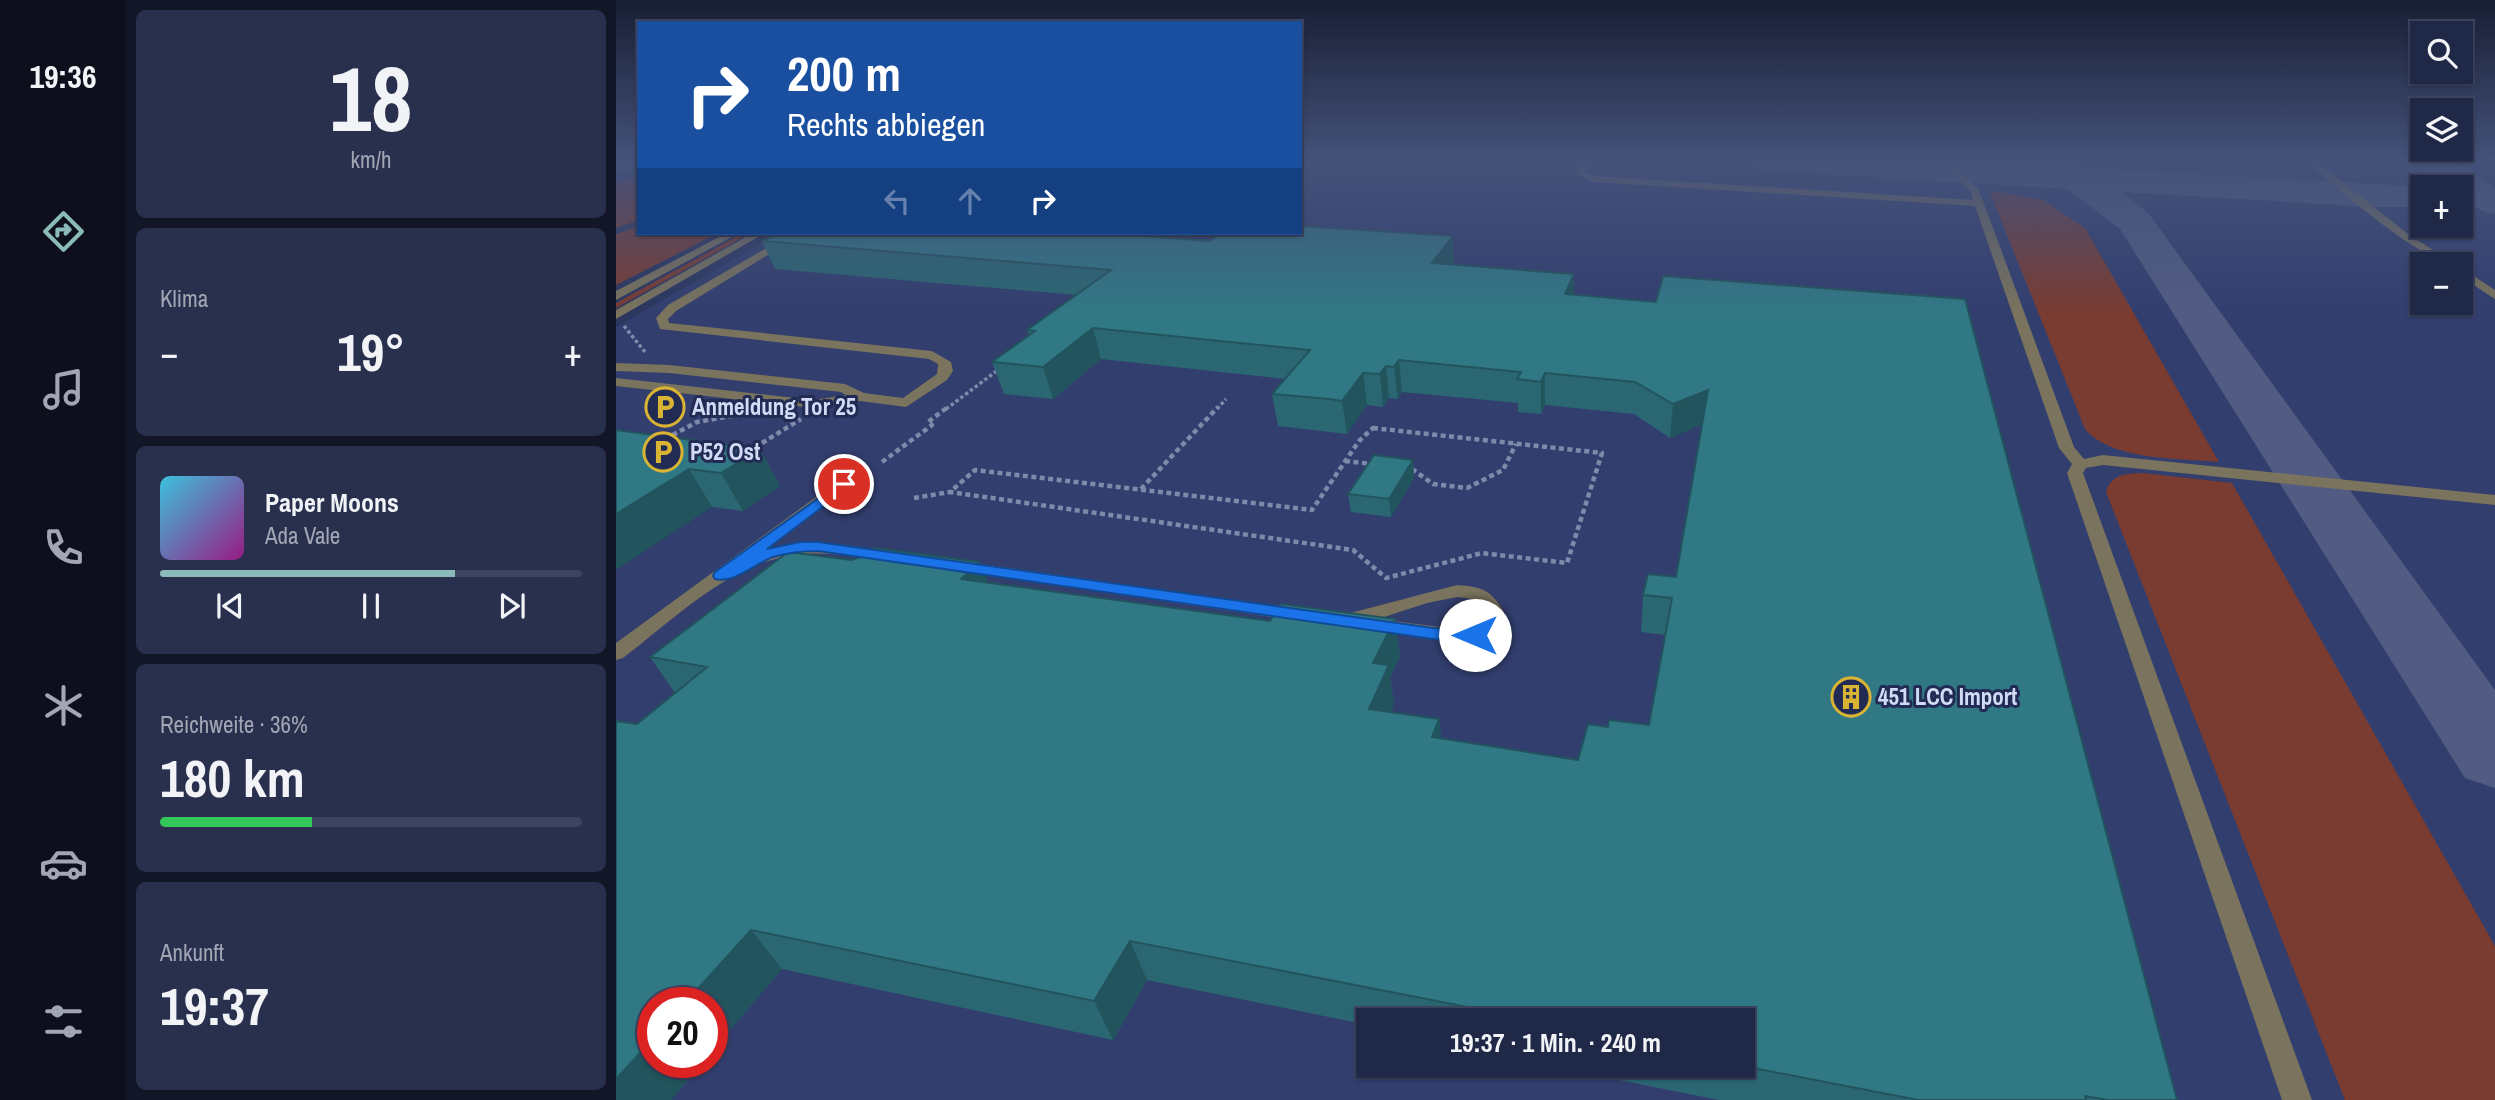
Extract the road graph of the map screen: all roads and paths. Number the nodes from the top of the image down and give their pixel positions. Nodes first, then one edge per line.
1 (1982, 211) edge
2 (2374, 211) edge
3 (730, 235) edge
4 (756, 235) edge
5 (796, 235) edge
6 (2431, 252) edge
7 (2473, 279) edge
8 (2495, 295) edge
9 (616, 296) edge
10 (616, 315) edge
11 (616, 367) edge
12 (1001, 368) edge
13 (616, 382) edge
14 (860, 397) junction
15 (1226, 399) dead end
16 (748, 413) dead end
17 (796, 415) dead end
18 (655, 437) edge
19 (762, 443) dead end
20 (1516, 444) junction
21 (882, 461) dead end
22 (1345, 461) junction
23 (2080, 464) junction
24 (1384, 466) edge
25 (1411, 468) edge
26 (844, 484) dead end
27 (1140, 490) junction
28 (950, 492) junction
29 (914, 498) dead end
30 (2495, 500) edge
31 (915, 560) edge
32 (942, 564) edge
33 (721, 576) junction
34 (1327, 619) junction
35 (616, 653) edge
36 (2297, 1100) edge

1 - 23 street
2 - 6 street
3 - 9 street
4 - 10 street
5 - 14 street
7 - 8 street
11 - 14 street
12 - 21 path
13 - 14 street
15 - 27 path
16 - 18 path
17 - 19 path
20 - 22 path
20 - 25 path
20 - 28 path
22 - 24 path
22 - 27 path
23 - 30 street
23 - 36 street
26 - 33 street
27 - 28 path
28 - 29 path
31 - 33 street
32 - 34 street
33 - 35 street
34 - 34 street

